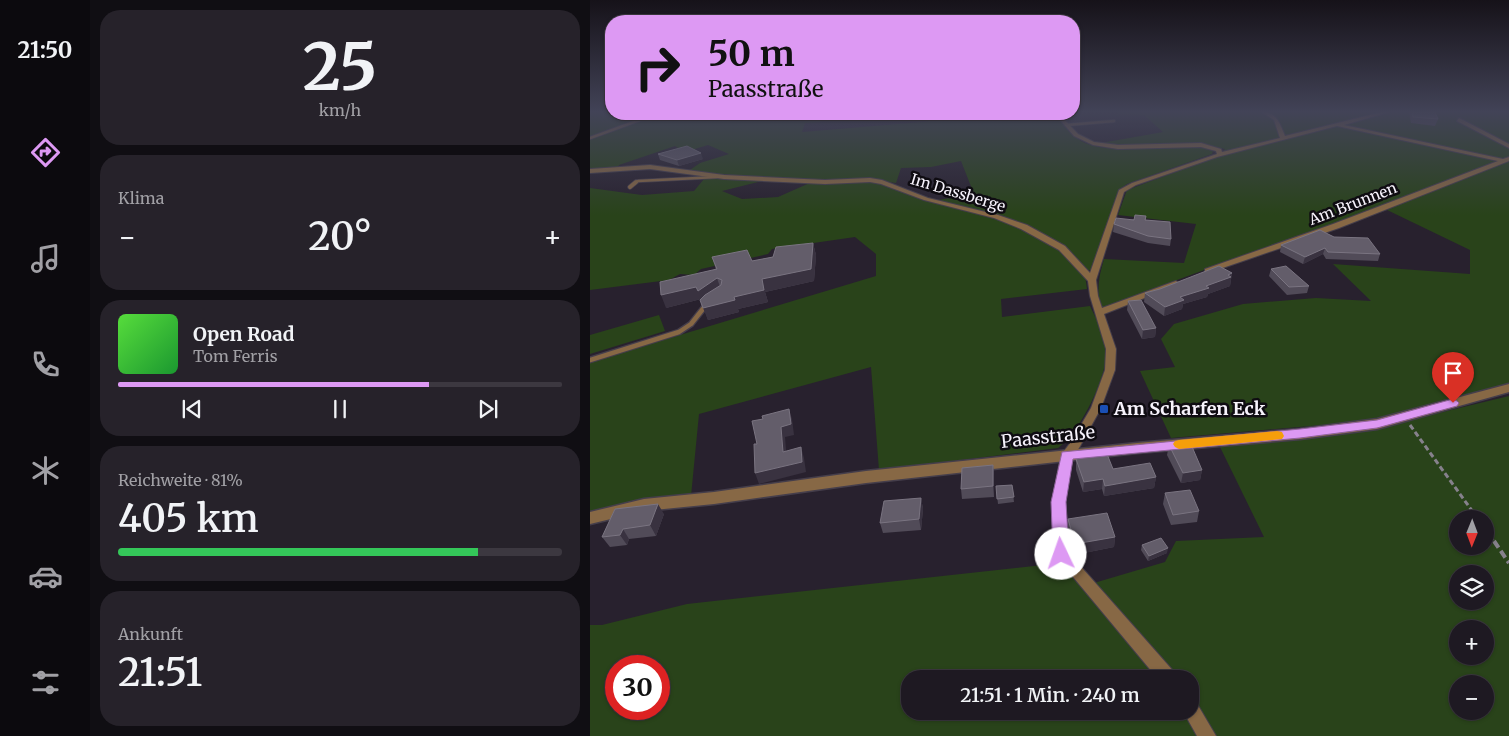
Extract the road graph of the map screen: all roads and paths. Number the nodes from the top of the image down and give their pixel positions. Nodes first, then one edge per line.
1 (1114, 146) edge
2 (1145, 146) edge
3 (1206, 146) edge
4 (1250, 146) edge
5 (1442, 146) edge
6 (1220, 154) junction
7 (1506, 160) edge
8 (590, 171) edge
9 (724, 177) junction
10 (630, 187) dead end
11 (1204, 273) edge
12 (1188, 279) edge
13 (1092, 280) junction
14 (715, 299) edge
15 (1100, 312) junction
16 (590, 360) edge
17 (1509, 388) edge
18 (1404, 417) junction
19 (1067, 455) junction
20 (1471, 510) edge
21 (590, 518) edge
22 (1494, 542) edge
23 (1509, 563) edge
24 (1161, 670) edge
25 (1197, 720) edge
26 (1207, 736) edge

1 - 2 street
3 - 6 street
4 - 6 street, Am Brunnen
5 - 7 street, Am Brunnen
6 - 13 street, Am Brunnen
7 - 11 street, Am Brunnen
8 - 9 street, Im Dassberge
9 - 10 lane
9 - 13 street, Im Dassberge
12 - 15 street
13 - 15 street
14 - 16 lane
15 - 19 street
17 - 18 street, Paasstraße
18 - 19 street, Paasstraße
18 - 20 path
19 - 21 street, Paasstraße
19 - 24 street
22 - 23 path
25 - 26 street

